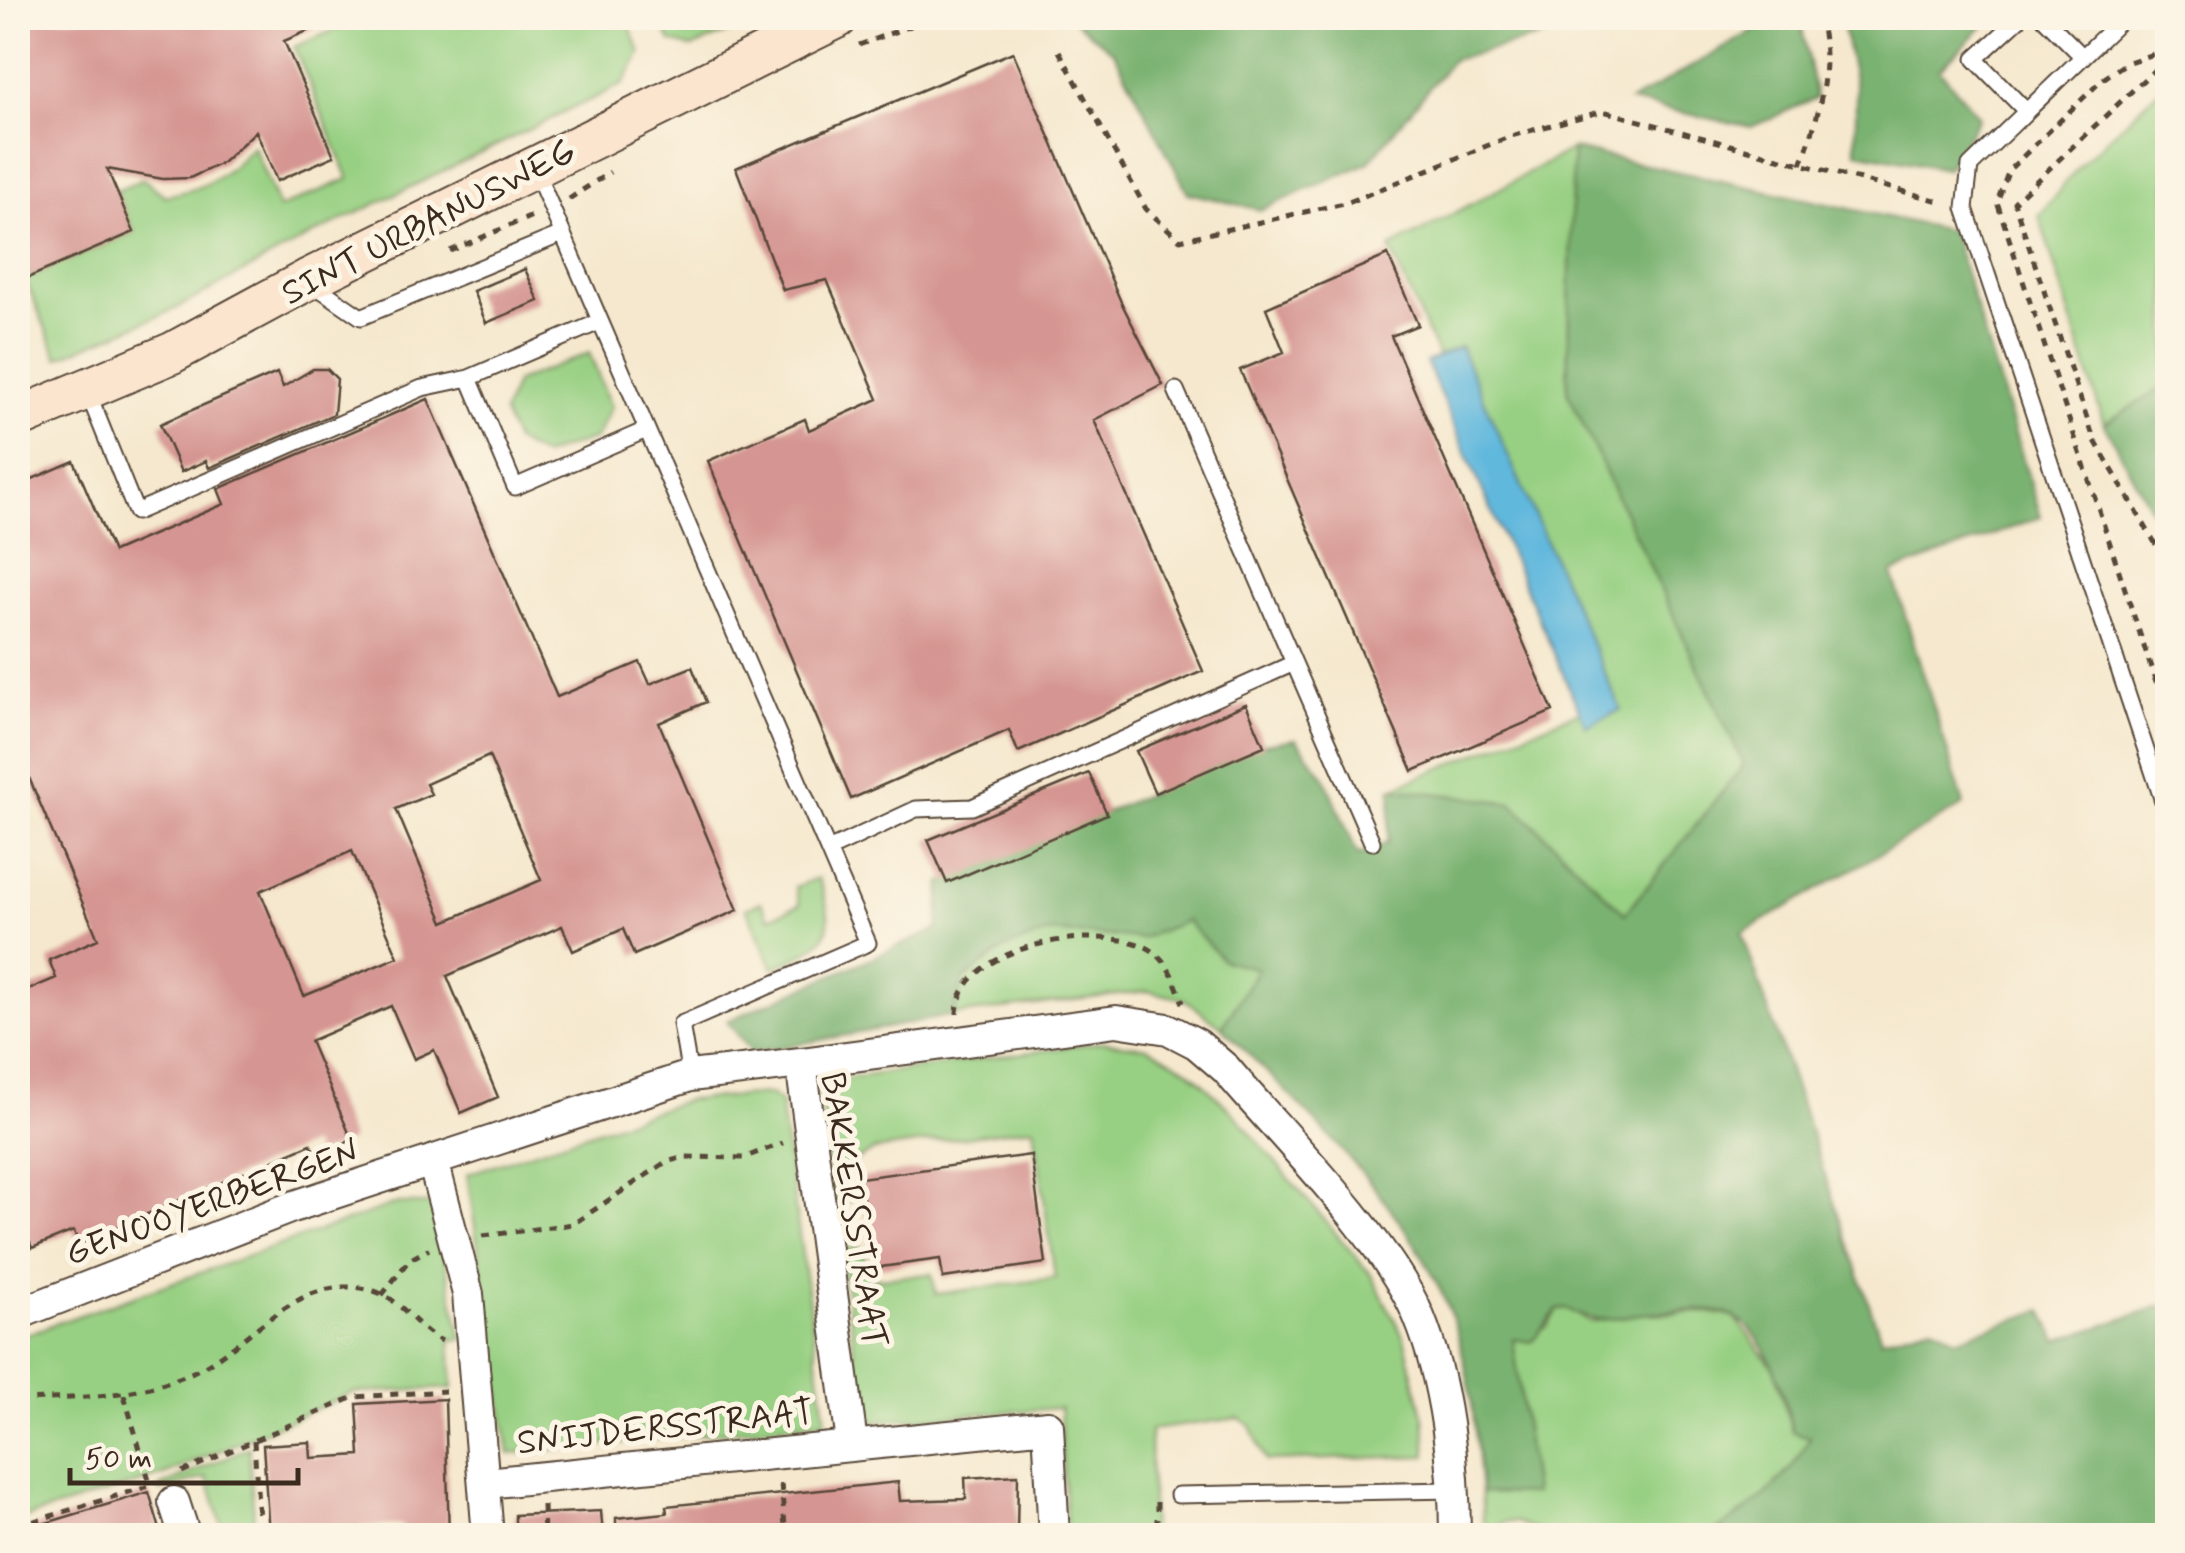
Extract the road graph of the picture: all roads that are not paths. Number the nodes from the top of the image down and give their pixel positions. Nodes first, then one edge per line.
1 (837, 18) edge
2 (2020, 18) edge
3 (2044, 18) edge
4 (2123, 18) edge
5 (2083, 57) junction
6 (2026, 112) junction
7 (534, 167) junction
8 (562, 234) junction
9 (307, 280) junction
10 (600, 322) junction
11 (469, 378) junction
12 (86, 390) junction
13 (1176, 390) dead end
14 (18, 418) edge
15 (646, 430) junction
16 (1294, 662) junction
17 (2168, 816) edge
18 (1372, 842) dead end
19 (828, 850) junction
20 (801, 1063) junction
21 (690, 1076) junction
22 (433, 1161) junction
23 (18, 1314) edge
24 (852, 1442) junction
25 (486, 1483) junction
26 (165, 1486) road end
27 (1454, 1490) junction
28 (1178, 1495) dead end
29 (184, 1536) edge
30 (488, 1536) edge
31 (1054, 1536) edge
32 (1454, 1536) edge

1 - 7 street, SINT URBANUSWEG
2 - 6 lane
3 - 5 lane
4 - 5 lane
5 - 6 lane
6 - 17 lane
7 - 8 lane
7 - 9 street, SINT URBANUSWEG
8 - 9 lane
8 - 10 lane
9 - 12 street, SINT URBANUSWEG
10 - 11 lane
10 - 15 lane
11 - 12 lane
11 - 15 lane
12 - 14 street, SINT URBANUSWEG
13 - 16 lane
15 - 19 lane
16 - 18 lane
16 - 19 lane
19 - 21 lane
20 - 21 street, BAKKERSSTRAAT
20 - 24 street, BAKKERSSTRAAT
20 - 27 street
21 - 22 street, BAKKERSSTRAAT
22 - 23 street, GENOOYERBERGEN
22 - 25 street
24 - 25 street, SNIJDERSSTRAAT
24 - 31 street, SNIJDERSSTRAAT
25 - 30 street
26 - 29 street
27 - 28 lane
27 - 32 street

